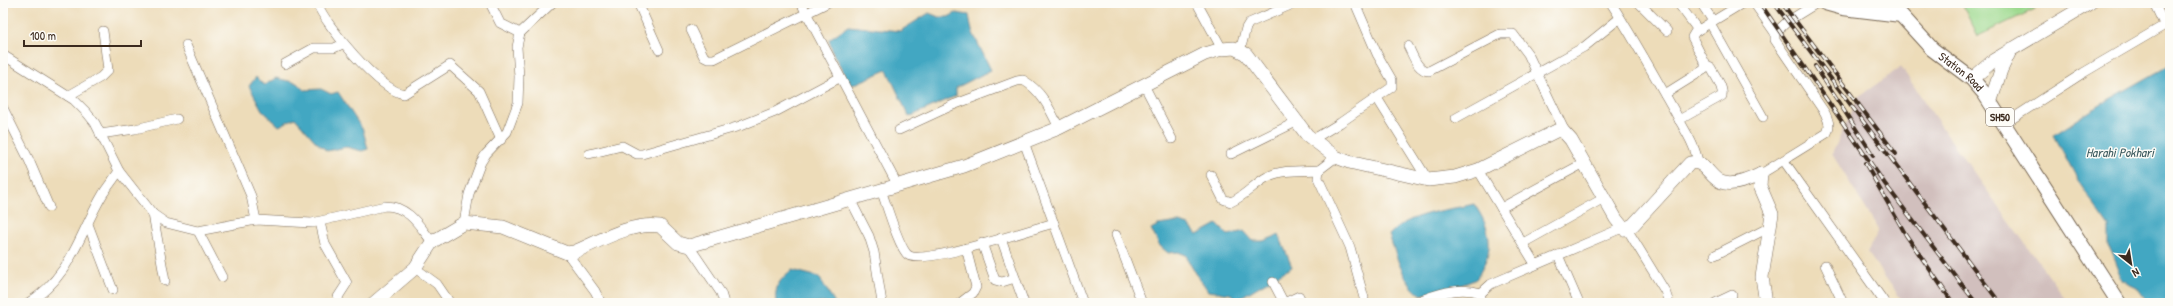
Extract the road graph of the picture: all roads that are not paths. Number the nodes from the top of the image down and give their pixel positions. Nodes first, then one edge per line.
1 (317, 3) edge
2 (490, 3) edge
3 (552, 3) edge
4 (638, 3) edge
5 (801, 3) edge
6 (827, 3) edge
7 (1197, 3) edge
8 (1295, 3) edge
9 (1355, 3) edge
10 (1611, 3) edge
11 (1639, 3) edge
12 (1678, 3) edge
13 (1701, 3) edge
14 (1743, 3) edge
15 (1754, 3) edge
16 (1817, 3) edge
17 (1824, 3) edge
18 (2090, 3) edge
19 (2154, 3) edge
20 (806, 13) junction
21 (1620, 18) junction
22 (1712, 22) junction
23 (2167, 23) edge
24 (691, 30) dead end
25 (1698, 30) junction
26 (103, 31) dead end
27 (1667, 31) dead end
28 (520, 33) junction
29 (1775, 33) junction
30 (343, 44) junction
31 (186, 45) dead end
32 (1408, 46) dead end
33 (1222, 49) junction
34 (2011, 49) junction
35 (659, 50) dead end
36 (1240, 52) junction
37 (3, 55) edge
38 (285, 64) dead end
39 (1706, 66) junction
40 (1537, 74) junction
41 (839, 78) junction
42 (1972, 79) junction
43 (1144, 85) junction
44 (1665, 94) junction
45 (68, 96) junction
46 (1377, 98) junction
47 (1990, 102) junction
48 (3, 108) edge
49 (1763, 117) dead end
50 (1456, 118) dead end
51 (176, 119) dead end
52 (1679, 120) junction
53 (1296, 122) junction
54 (2004, 124) junction
55 (1059, 128) junction
56 (899, 130) dead end
57 (1565, 132) junction
58 (100, 134) junction
59 (1172, 138) dead end
60 (501, 140) junction
61 (1312, 140) junction
62 (1024, 142) junction
63 (590, 154) dead end
64 (1231, 154) dead end
65 (1336, 157) junction
66 (1784, 161) junction
67 (1698, 162) junction
68 (1584, 163) junction
69 (1319, 170) junction
70 (1478, 170) junction
71 (119, 171) junction
72 (1210, 175) dead end
73 (1428, 180) junction
74 (1757, 180) junction
75 (898, 186) junction
76 (881, 190) junction
77 (1604, 198) junction
78 (850, 199) junction
79 (49, 207) dead end
80 (1502, 208) junction
81 (153, 214) junction
82 (256, 220) junction
83 (320, 222) junction
84 (464, 223) junction
85 (1054, 223) junction
86 (88, 224) junction
87 (1770, 227) junction
88 (1624, 229) junction
89 (198, 231) junction
90 (1116, 235) dead end
91 (1000, 238) junction
92 (432, 242) junction
93 (982, 243) junction
94 (1523, 243) junction
95 (689, 246) junction
96 (966, 248) junction
97 (567, 253) junction
98 (1558, 255) junction
99 (1715, 255) dead end
100 (1535, 264) junction
101 (1825, 265) dead end
102 (415, 268) junction
103 (222, 277) dead end
104 (1015, 278) junction
105 (165, 281) dead end
106 (1273, 282) dead end
107 (113, 290) dead end
108 (1481, 293) junction
109 (1732, 295) dead end
110 (1364, 298) dead end
111 (379, 301) edge
112 (1578, 301) dead end
113 (28, 303) edge
114 (339, 303) edge
115 (450, 303) edge
116 (601, 303) edge
117 (724, 303) edge
118 (882, 303) edge
119 (960, 303) edge
120 (1024, 303) edge
121 (1084, 303) edge
122 (1142, 303) edge
123 (1284, 303) edge
124 (1302, 303) edge
125 (1414, 303) edge
126 (1480, 303) edge
127 (1669, 303) edge
128 (1715, 303) edge
129 (1766, 303) edge
130 (1843, 303) edge
131 (1885, 303) edge
132 (2119, 303) edge

1 - 30 street
2 - 28 street
3 - 28 street
4 - 35 street
5 - 20 street
6 - 20 street
7 - 33 street
8 - 36 street
9 - 46 street
10 - 21 street
11 - 27 street
12 - 25 street
13 - 22 street
14 - 22 street
15 - 29 street
16 - 29 street
17 - 42 main road, Station Road / SH50
18 - 34 main road
19 - 23 street
20 - 24 street
20 - 41 street
21 - 40 street
21 - 44 street
22 - 25 street
22 - 49 street
23 - 54 street
25 - 39 street
26 - 45 street
28 - 60 street
29 - 66 street
30 - 38 street
30 - 60 street
31 - 82 street
32 - 40 street
33 - 36 main road
33 - 43 main road
34 - 42 main road
34 - 47 main road
36 - 53 main road
37 - 45 street
39 - 44 street
39 - 52 street
40 - 50 street
40 - 57 street
41 - 63 street
41 - 75 street
42 - 47 main road, Station Road / SH50
43 - 55 main road
43 - 59 street
44 - 52 street
45 - 58 street
46 - 61 street
46 - 73 street
47 - 54 main road, Station Road / SH50
48 - 79 street
51 - 58 street
52 - 67 street
53 - 61 main road
53 - 64 street
54 - 132 main road, Station Road / SH50
55 - 56 street
55 - 62 main road
57 - 68 main road
57 - 70 main road
58 - 71 street
60 - 84 street
61 - 65 main road
62 - 75 main road
62 - 85 street
65 - 69 street
65 - 73 main road
66 - 74 street
66 - 131 street
67 - 74 main road
67 - 88 main road
68 - 77 main road
68 - 80 street
69 - 72 street
69 - 110 street
70 - 73 main road
70 - 80 street
71 - 81 street
71 - 86 street
74 - 87 main road
75 - 76 main road
76 - 78 main road
76 - 96 street
77 - 88 main road
77 - 94 street
78 - 95 main road
78 - 118 street
80 - 94 street
81 - 89 street
81 - 105 street
82 - 83 street
82 - 89 street
83 - 92 street
83 - 114 street
84 - 92 main road
84 - 97 main road
85 - 91 street
85 - 121 street
86 - 107 street
86 - 113 street
87 - 99 street
87 - 129 main road
88 - 98 street
88 - 127 street
89 - 103 street
90 - 122 street
91 - 93 street
91 - 104 street
92 - 102 main road
93 - 96 street
93 - 104 street
94 - 100 street
95 - 97 main road
95 - 117 street
96 - 119 street
97 - 116 street
98 - 100 street
98 - 112 street
100 - 108 street
101 - 130 street
102 - 111 main road
102 - 115 street
104 - 120 street
106 - 123 street
108 - 125 street
108 - 126 street
109 - 128 street
123 - 124 street

